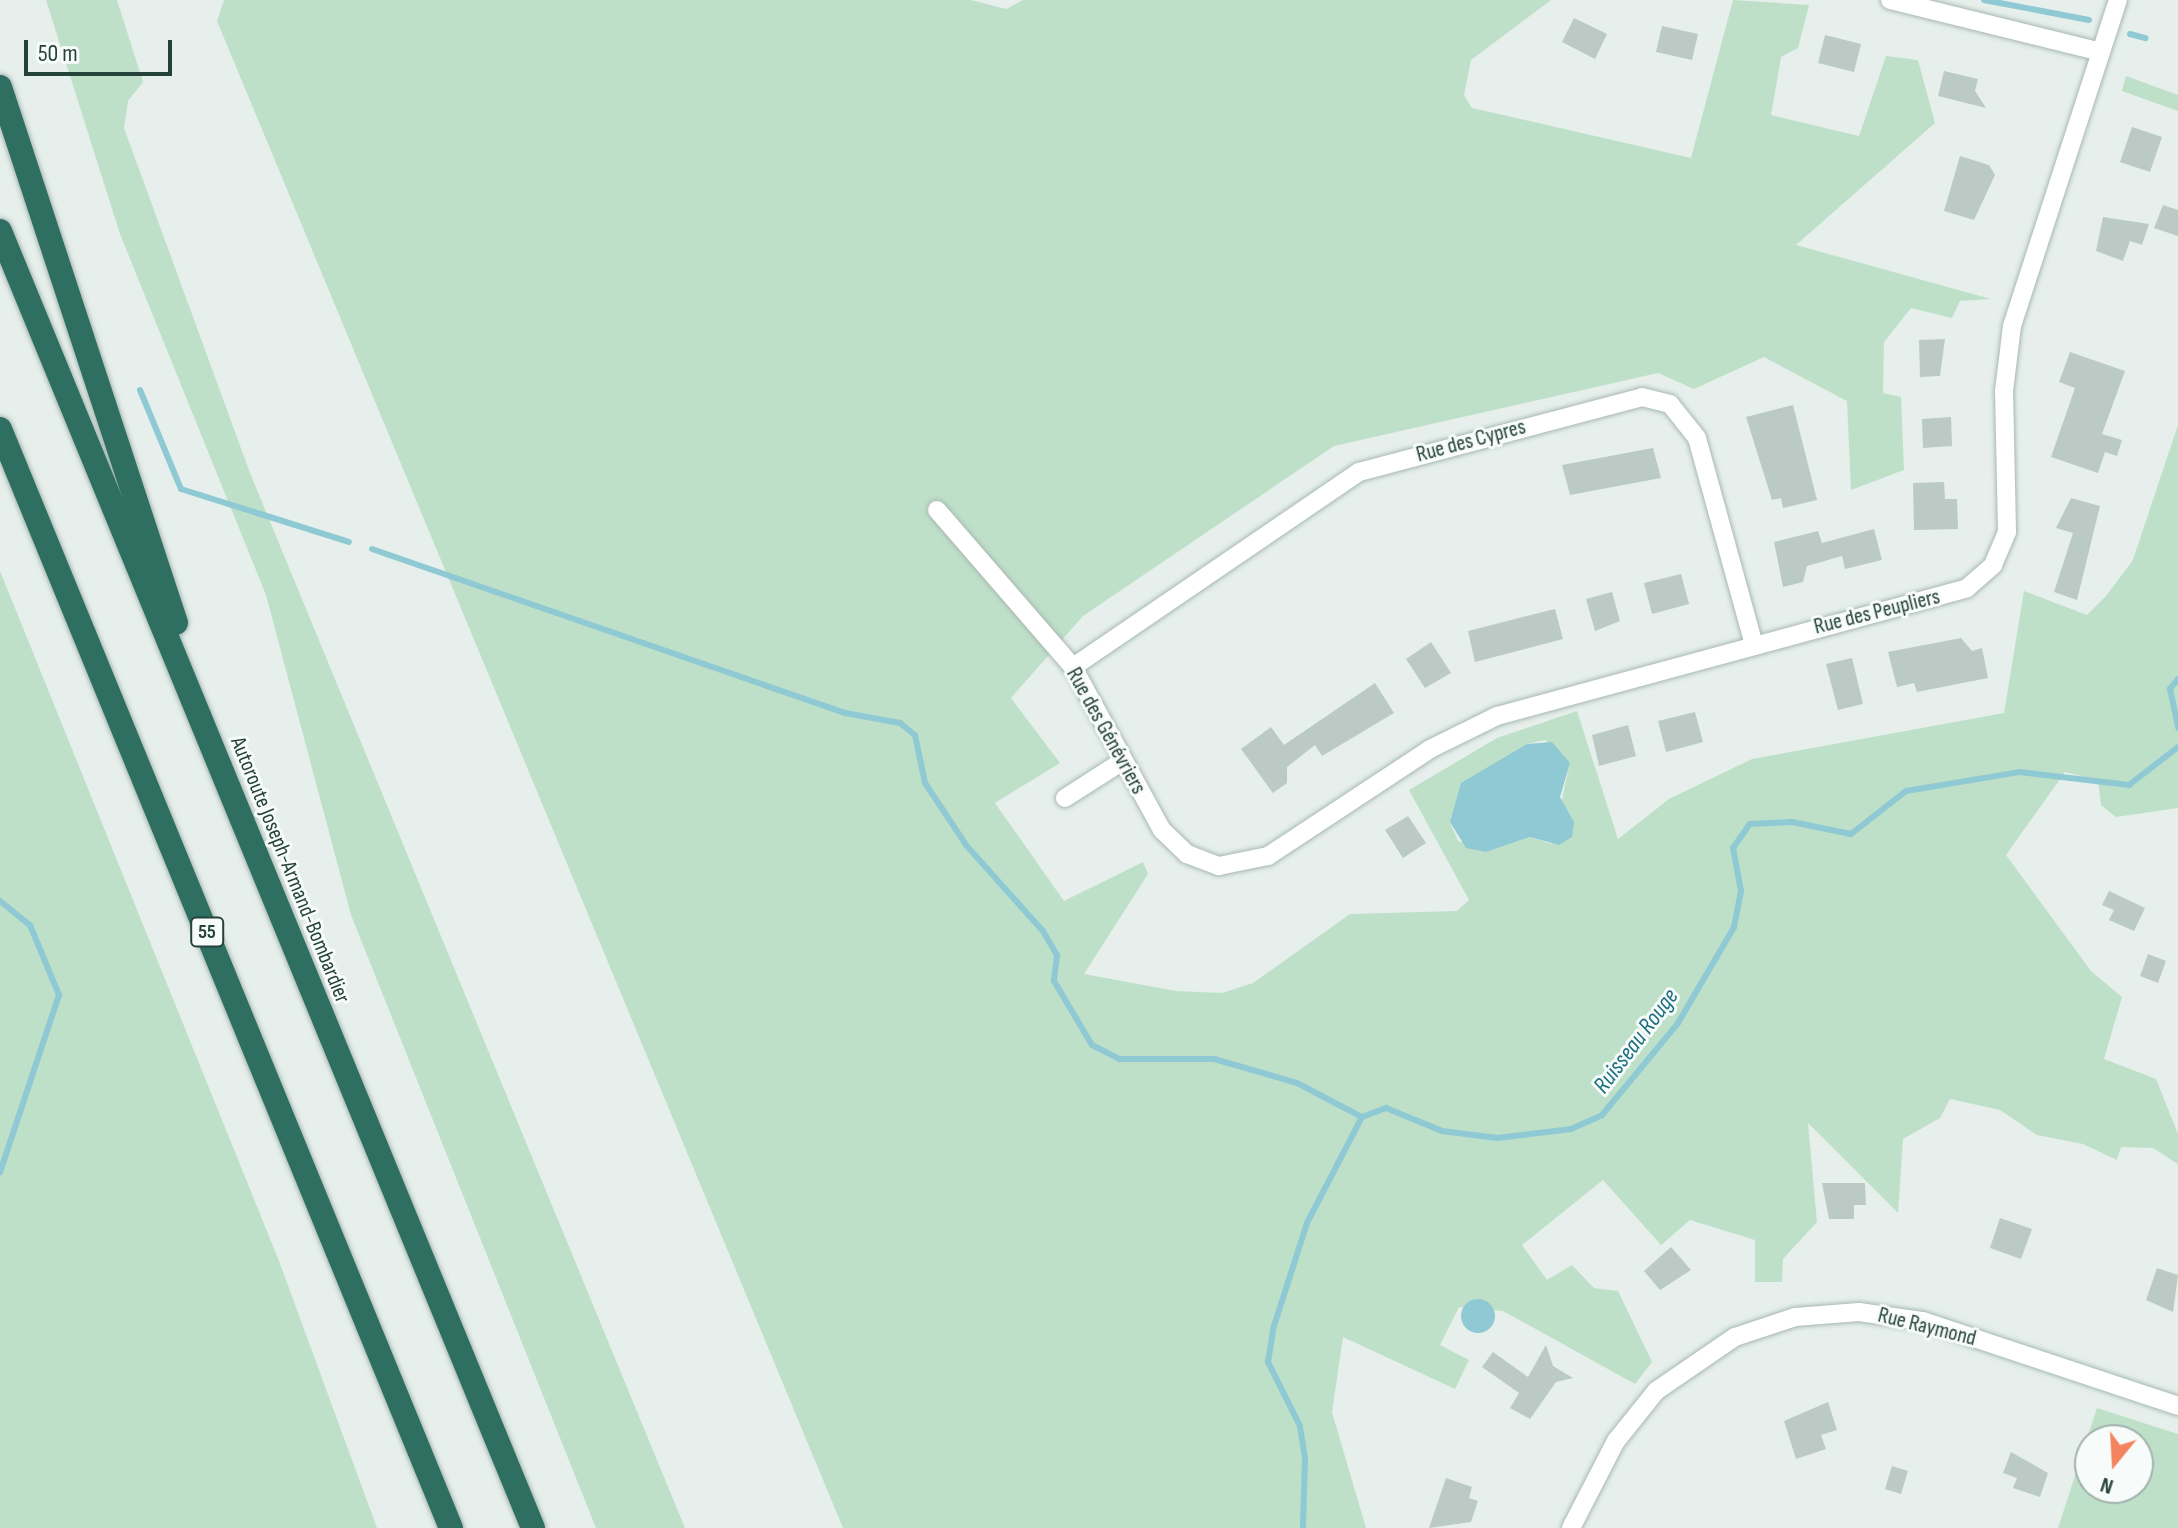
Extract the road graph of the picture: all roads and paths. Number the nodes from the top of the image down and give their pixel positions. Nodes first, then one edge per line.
1 (1890, 0) edge
2 (2118, 0) edge
3 (2101, 52) junction
4 (0, 87) edge
5 (0, 231) edge
6 (3, 438) edge
7 (937, 510) dead end
8 (1753, 642) junction
9 (1073, 667) junction
10 (1121, 762) junction
11 (1065, 798) dead end
12 (235, 804) junction
13 (1219, 866) joint
14 (2178, 1406) edge
15 (404, 1415) junction
16 (438, 1528) edge
17 (451, 1528) edge
18 (533, 1528) edge
19 (1571, 1528) edge

1 - 3 street
2 - 3 street, Rue des Peupliers
3 - 8 street, Rue des Peupliers
4 - 12 highway
5 - 12 highway, Autoroute Joseph-Armand-Bombardier
6 - 15 highway, 55
7 - 9 street, Rue des Génévriers
8 - 9 street, Rue des Cypres
8 - 13 street, Rue des Peupliers
9 - 10 street, Rue des Génévriers
10 - 11 street
10 - 13 street, Rue des Génévriers
12 - 18 highway, Autoroute Joseph-Armand-Bombardier
14 - 19 street, Rue Raymond
15 - 16 highway
15 - 17 highway

